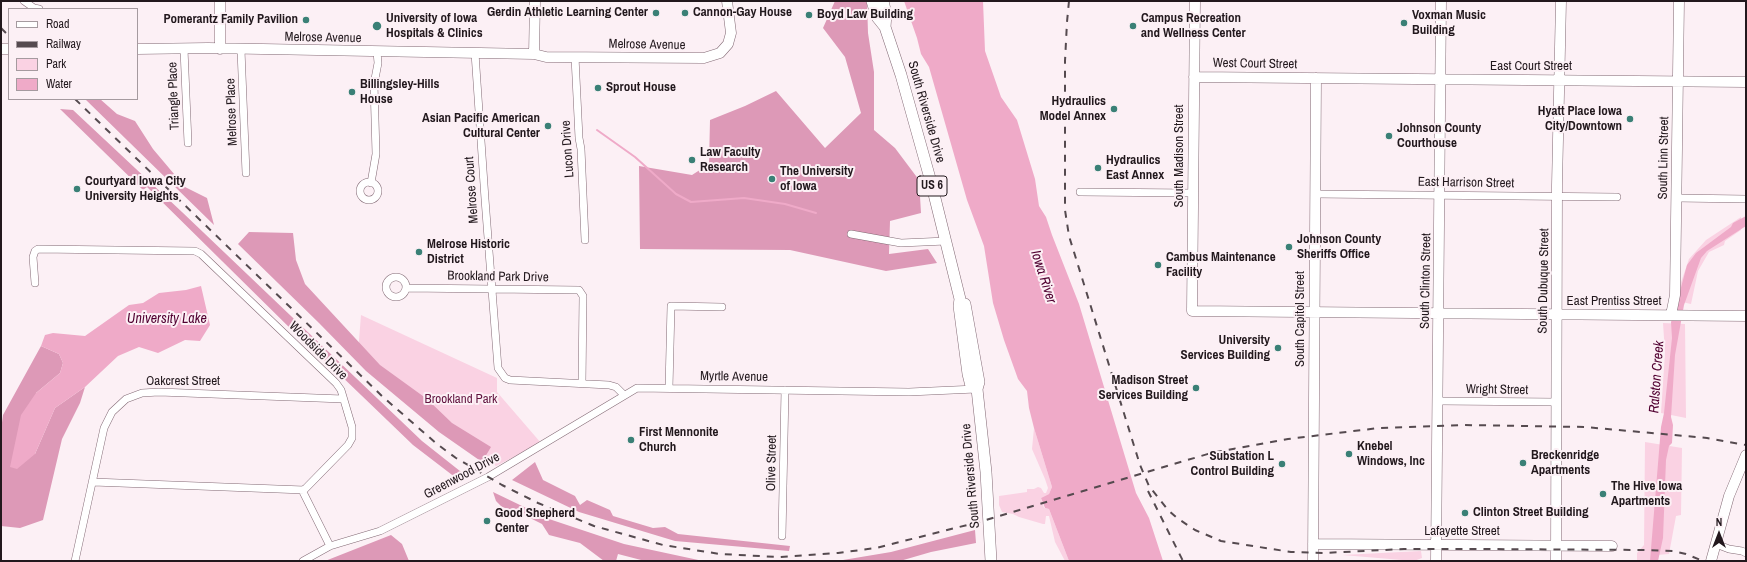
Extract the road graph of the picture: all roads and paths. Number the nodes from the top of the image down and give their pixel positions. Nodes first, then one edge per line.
1 (24, 1) edge
2 (220, 1) edge
3 (535, 1) edge
4 (727, 1) edge
5 (872, 1) edge
6 (883, 1) edge
7 (1195, 1) edge
8 (1441, 1) edge
9 (1561, 1) edge
10 (1679, 1) edge
11 (34, 8) edge
12 (885, 27) junction
13 (184, 48) junction
14 (138, 49) edge
15 (220, 49) junction
16 (241, 50) junction
17 (377, 52) junction
18 (475, 53) junction
19 (534, 54) junction
20 (575, 57) junction
21 (1194, 77) junction
22 (1316, 78) junction
23 (1441, 79) junction
24 (1560, 80) junction
25 (1678, 81) junction
26 (1746, 82) edge
27 (188, 143) dead end
28 (246, 173) dead end
29 (371, 182) dead end
30 (1080, 192) dead end
31 (1193, 193) junction
32 (1315, 194) junction
33 (1440, 195) junction
34 (1558, 197) junction
35 (1617, 197) dead end
36 (1676, 198) junction
37 (1746, 199) edge
38 (851, 234) dead end
39 (585, 240) dead end
40 (946, 241) junction
41 (35, 283) dead end
42 (406, 288) dead end
43 (492, 290) junction
44 (722, 307) dead end
45 (1192, 311) joint
46 (1314, 312) junction
47 (1438, 313) junction
48 (1556, 314) junction
49 (1670, 315) junction
50 (1746, 316) edge
51 (582, 384) junction
52 (669, 388) junction
53 (977, 389) junction
54 (785, 390) junction
55 (624, 395) junction
56 (343, 398) junction
57 (1438, 401) junction
58 (1556, 402) junction
59 (1746, 455) edge
60 (93, 482) junction
61 (302, 490) junction
62 (782, 536) dead end
63 (1313, 544) junction
64 (1716, 544) junction
65 (1436, 545) junction
66 (330, 546) junction
67 (1556, 546) junction
68 (1612, 546) dead end
69 (1746, 553) edge
70 (74, 561) edge
71 (303, 561) edge
72 (991, 561) edge
73 (1313, 561) edge
74 (1436, 561) edge
75 (1556, 561) edge
76 (1711, 561) edge

1 - 11 street
2 - 15 street
3 - 19 street
4 - 20 street, Melrose Avenue
5 - 12 main road, South Riverside Drive / US 6
6 - 12 main road, South Riverside Drive / US 6
7 - 21 street, South Madison Street
8 - 23 street, South Clinton Street
9 - 24 street, South Dubuque Street
10 - 25 street, South Linn Street
12 - 40 main road, South Riverside Drive / US 6
13 - 14 street, Melrose Avenue
13 - 15 street, Melrose Avenue
13 - 27 street, Triangle Place
15 - 16 street, Melrose Avenue
16 - 17 street, Melrose Avenue
16 - 28 street, Melrose Place
17 - 18 street, Melrose Avenue
17 - 29 street
18 - 19 street, Melrose Avenue
18 - 43 street, Melrose Court
19 - 20 street, Melrose Avenue
20 - 39 street, Lucon Drive
21 - 22 street, West Court Street
21 - 31 street, South Madison Street
22 - 23 street, East Court Street
22 - 32 street, South Capitol Street
23 - 24 street, East Court Street
23 - 33 street, South Clinton Street
24 - 25 street, East Court Street
24 - 34 street, South Dubuque Street
25 - 26 street, East Court Street
25 - 36 street, South Linn Street
30 - 31 street
31 - 45 street, South Madison Street
32 - 33 street, East Harrison Street
32 - 46 street, South Capitol Street
33 - 34 street, East Harrison Street
33 - 47 street, South Clinton Street
34 - 35 street, East Harrison Street
34 - 48 street, South Dubuque Street
36 - 37 street
36 - 49 street, South Linn Street
38 - 40 street
40 - 53 main road, South Riverside Drive / US 6
41 - 56 street, Woodside Drive
42 - 43 street, Brookland Park Drive
43 - 51 street, Melrose Court
43 - 51 street, Brookland Park Drive
44 - 52 street
45 - 46 street, East Prentiss Street
46 - 47 street, East Prentiss Street
46 - 63 street, South Capitol Street
47 - 48 street, East Prentiss Street
47 - 57 street, South Clinton Street
48 - 49 street, East Prentiss Street
48 - 58 street, South Dubuque Street
49 - 50 street, East Prentiss Street
51 - 55 street
52 - 54 street, Myrtle Avenue
52 - 55 street, Myrtle Avenue
53 - 54 street, Myrtle Avenue
53 - 72 main road, South Riverside Drive / US 6
54 - 62 street, Olive Street
55 - 66 street, Greenwood Drive
56 - 60 street, Oakcrest Street
56 - 61 street, Woodside Drive
57 - 58 street, Wright Street
57 - 65 street, South Clinton Street
58 - 67 street, South Dubuque Street
59 - 64 street
60 - 61 street
60 - 70 street, Oakcrest Street
61 - 66 street
63 - 65 street, Lafayette Street
63 - 73 street, South Capitol Street
64 - 69 street
64 - 76 street
65 - 67 street, Lafayette Street
65 - 74 street, South Clinton Street
66 - 71 street, Greenwood Drive
67 - 68 street, Lafayette Street
67 - 75 street, South Dubuque Street

